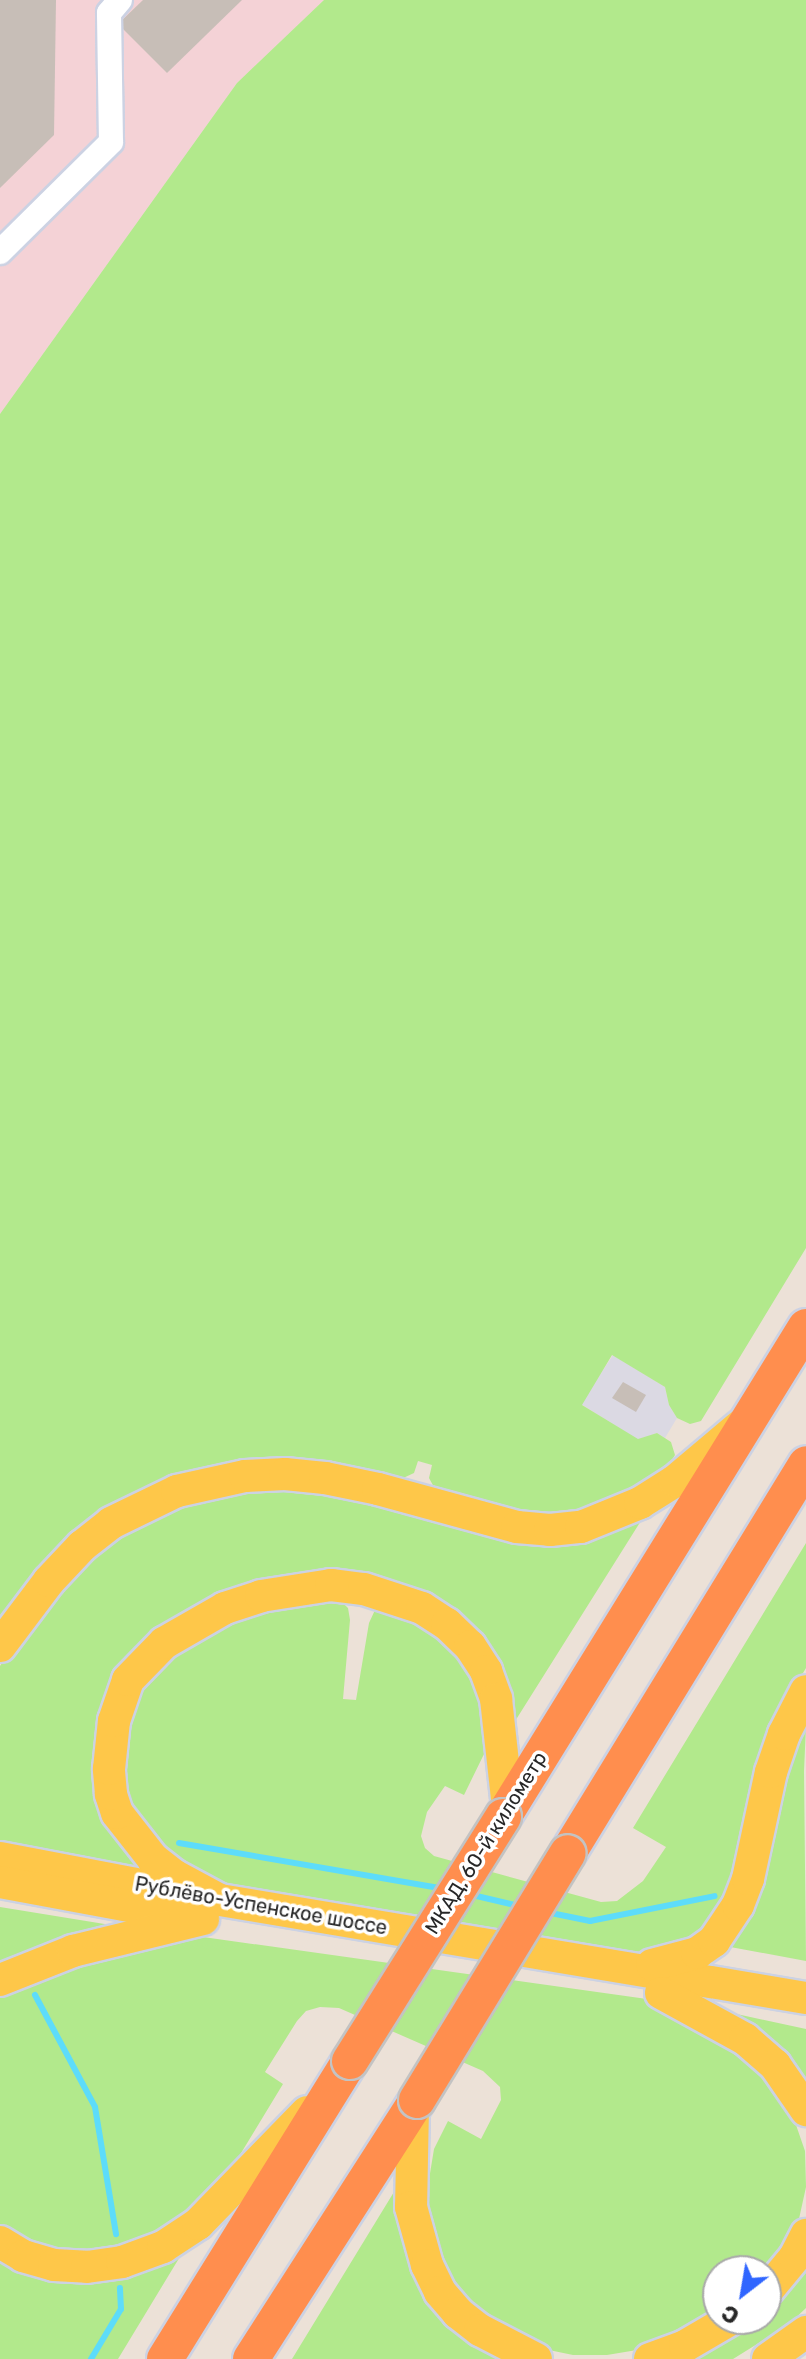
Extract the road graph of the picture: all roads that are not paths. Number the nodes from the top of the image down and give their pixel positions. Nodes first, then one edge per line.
1 (120, 0) edge
2 (0, 252) edge
3 (806, 1327) edge
4 (753, 1414) junction
5 (806, 1464) edge
6 (0, 1646) edge
7 (806, 1691) edge
8 (505, 1812) junction
9 (0, 1858) edge
10 (0, 1882) edge
11 (211, 1910) junction
12 (635, 1967) junction
13 (0, 1980) edge
14 (661, 1993) junction
15 (806, 1998) edge
16 (806, 2019) edge
17 (346, 2068) junction
18 (415, 2103) junction
19 (806, 2110) edge
20 (806, 2235) edge
21 (0, 2242) edge
22 (782, 2273) edge
23 (806, 2332) edge
24 (704, 2335) edge
25 (165, 2359) edge
26 (251, 2359) edge
27 (536, 2359) edge
28 (650, 2359) edge
29 (768, 2359) edge

1 - 2 lane
3 - 4 highway, МКАД, 60-й километр
4 - 6 main road
4 - 8 highway, МКАД, 60-й километр
5 - 18 highway, bridge
7 - 12 main road
8 - 11 main road
8 - 17 highway, МКАД, 60-й километр, bridge
9 - 11 main road, Рублёво-Успенское шоссе
10 - 11 main road, Рублёво-Успенское шоссе
11 - 12 main road, Рублёво-Успенское шоссе
11 - 13 main road
11 - 14 main road, Рублёво-Успенское шоссе
12 - 15 main road, Рублёво-Успенское шоссе
14 - 16 main road, Рублёво-Успенское шоссе
14 - 19 main road
17 - 21 main road
17 - 25 highway, МКАД, 60-й километр
18 - 26 highway
18 - 27 main road
20 - 22 main road
23 - 29 main road
24 - 28 main road

